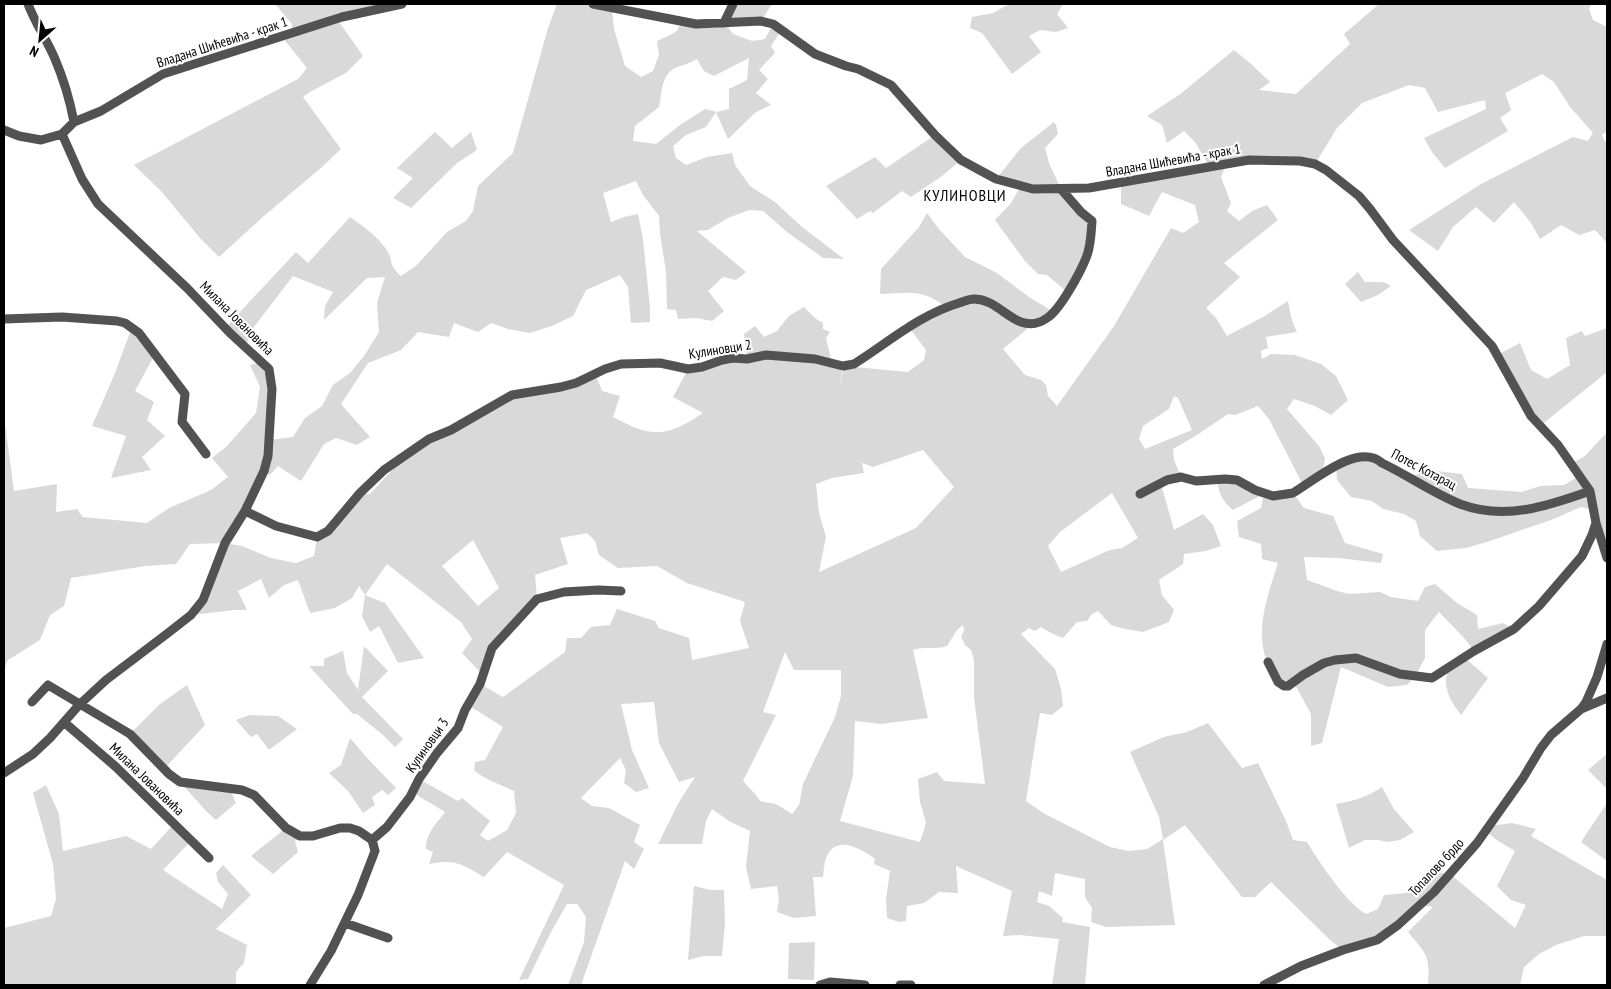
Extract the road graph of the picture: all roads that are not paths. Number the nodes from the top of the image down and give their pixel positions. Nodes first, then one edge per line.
1 (28, 4) edge
2 (402, 4) edge
3 (594, 4) edge
4 (733, 4) edge
5 (724, 23) junction
6 (74, 122) junction
7 (4, 130) edge
8 (62, 134) junction
9 (1061, 189) junction
10 (4, 318) edge
11 (206, 454) dead end
12 (1590, 490) junction
13 (1140, 494) dead end
14 (245, 511) junction
15 (1596, 523) junction
16 (1607, 558) edge
17 (621, 592) dead end
18 (1607, 644) edge
19 (1268, 662) dead end
20 (1591, 692) junction
21 (1607, 698) edge
22 (32, 702) dead end
23 (1597, 703) junction
24 (79, 705) junction
25 (1581, 709) junction
26 (64, 723) junction
27 (4, 773) edge
28 (372, 840) junction
29 (209, 858) dead end
30 (345, 922) junction
31 (388, 938) dead end
32 (310, 985) edge
33 (820, 985) edge
34 (865, 985) edge
35 (900, 985) edge
36 (910, 985) edge
37 (1264, 985) edge

1 - 6 street
2 - 6 street, Владана Шићевића - крак 1
3 - 5 street, Владана Шићевића - крак 1
4 - 5 street
5 - 9 street, Владана Шићевића - крак 1
6 - 8 street, Владана Шићевића - крак 1
7 - 8 street
8 - 14 street, Милана Јовановића
9 - 12 street, Владана Шићевића - крак 1
9 - 14 street, Кулиновци 2
10 - 11 street
12 - 13 street, Потес Котарац
12 - 15 street, Владана Шићевића - крак 1
14 - 24 street, Милана Јовановића
15 - 16 street, Владана Шићевића - крак 1
15 - 19 street
17 - 28 street, Кулиновци 3
18 - 20 street
20 - 23 street
20 - 25 street, Топалово брдо
21 - 23 street, Топалово брдо
22 - 24 street
23 - 25 street, Топалово брдо
24 - 26 street, Милана Јовановића
24 - 28 street, Милана Јовановића
25 - 37 street, Топалово брдо
26 - 27 street, Милана Јовановића
26 - 29 street, Милана Јовановића
28 - 30 street
30 - 31 street
30 - 32 street
33 - 34 street
35 - 36 street

